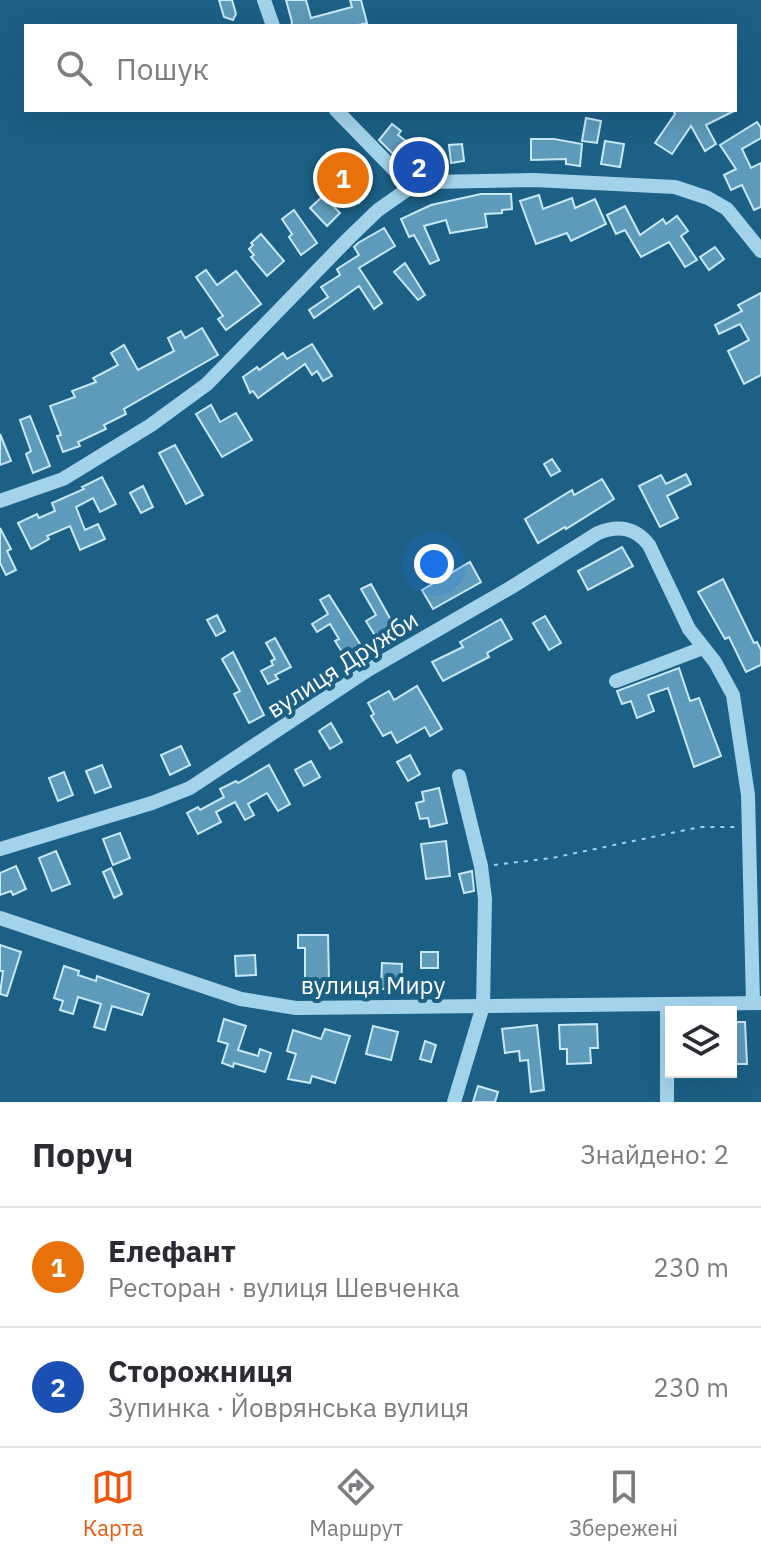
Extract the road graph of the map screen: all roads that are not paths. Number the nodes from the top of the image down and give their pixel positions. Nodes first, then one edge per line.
1 (264, 0) edge
2 (272, 24) edge
3 (338, 112) edge
4 (411, 187) junction
5 (761, 251) edge
6 (0, 501) edge
7 (703, 648) junction
8 (616, 681) dead end
9 (459, 776) dead end
10 (0, 849) edge
11 (0, 918) edge
12 (757, 1003) edge
13 (667, 1004) junction
14 (483, 1006) junction
15 (454, 1102) edge
16 (667, 1102) edge

1 - 2 street
3 - 4 street
4 - 5 street
4 - 6 street
7 - 8 street
7 - 10 street, вулиця Дружби
7 - 12 street, вулиця Дружби
9 - 14 street
11 - 14 street, вулиця Миру
12 - 13 street, вулиця Миру
13 - 14 street, вулиця Миру
13 - 16 street
14 - 15 street

